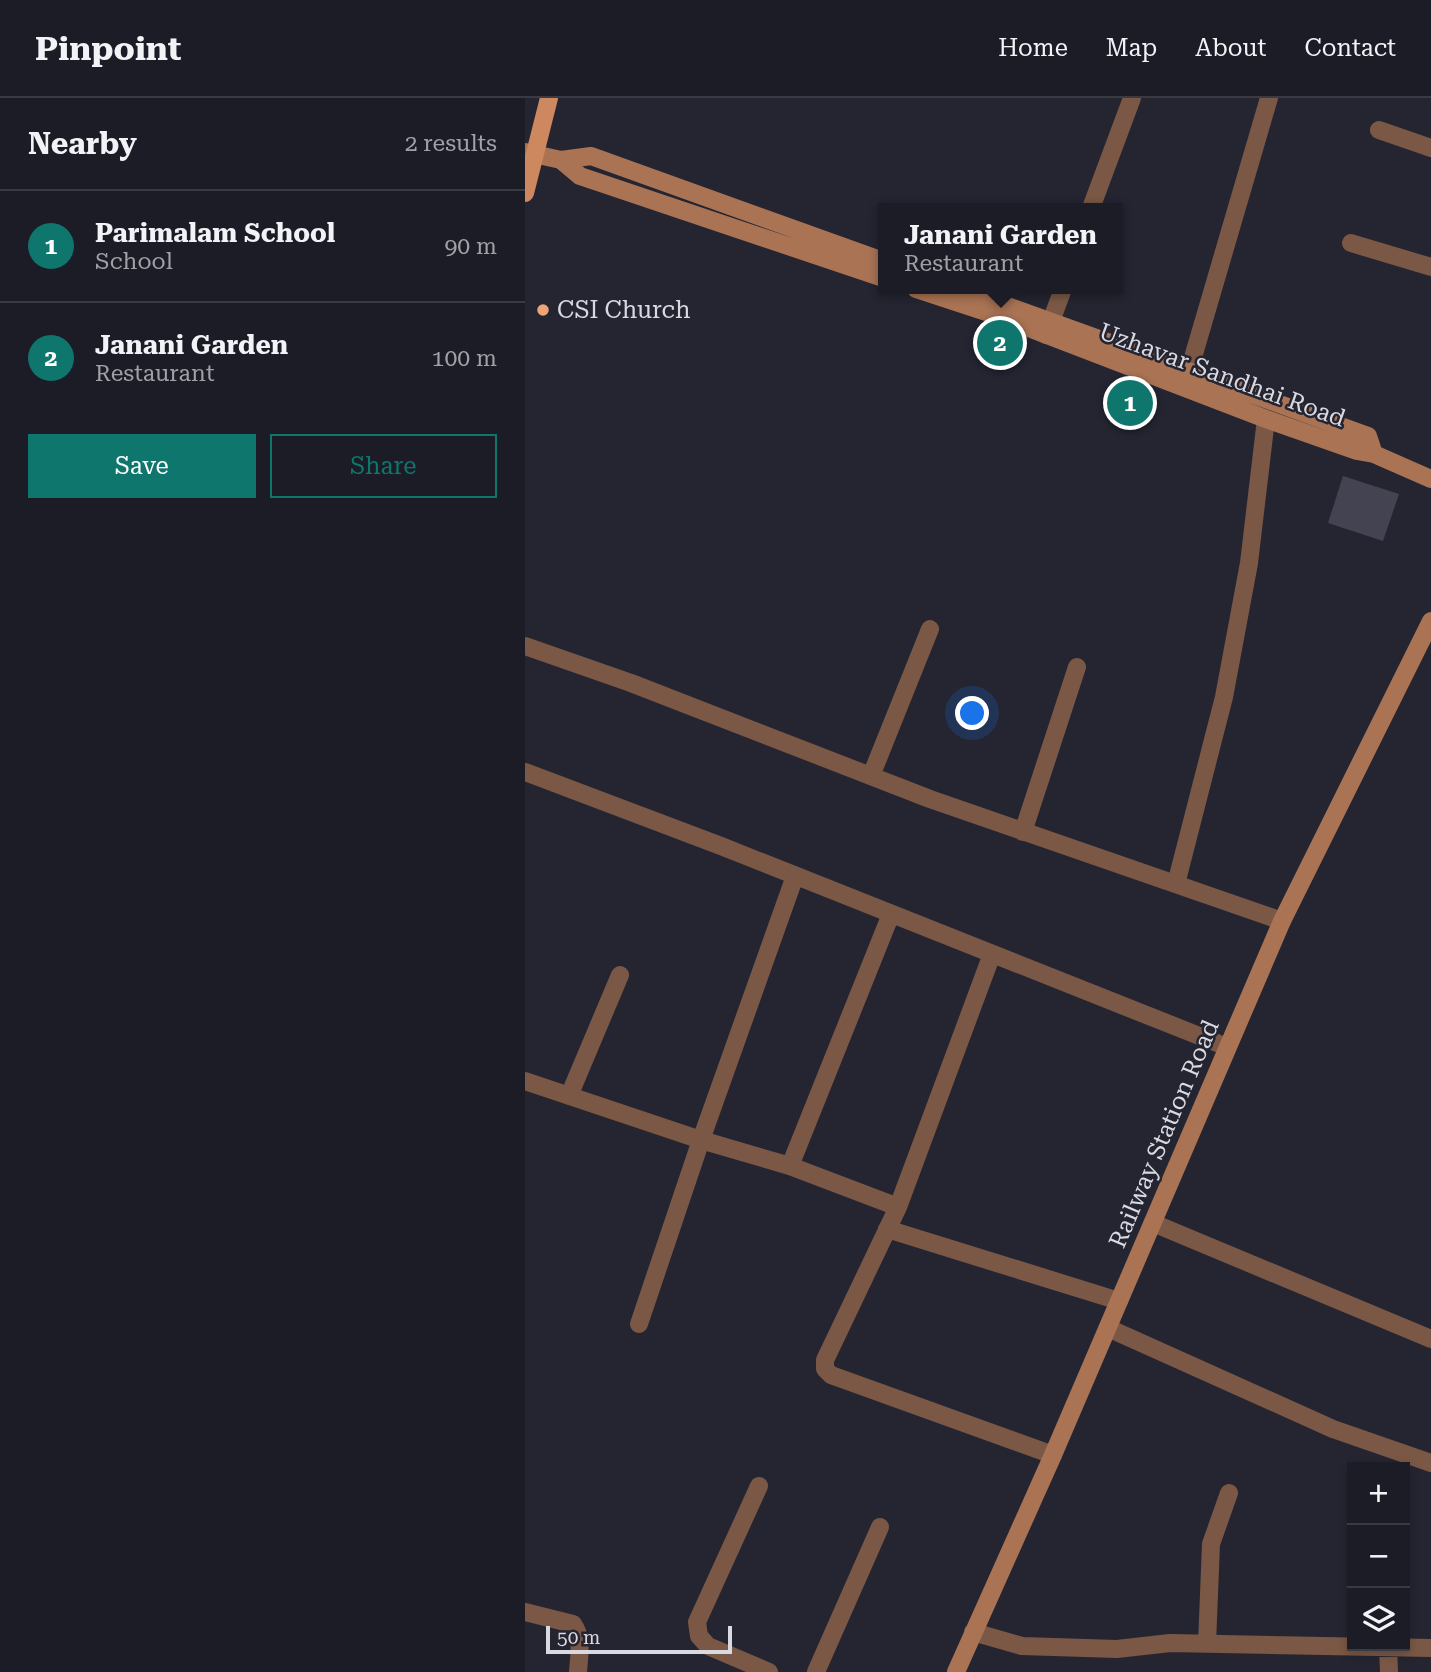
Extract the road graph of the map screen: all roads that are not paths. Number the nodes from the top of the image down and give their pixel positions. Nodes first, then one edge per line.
1 (549, 98) edge
2 (1132, 98) edge
3 (1269, 98) edge
4 (1379, 130) dead end
5 (1431, 148) edge
6 (530, 153) edge
7 (561, 160) junction
8 (525, 193) edge
9 (1093, 203) edge
10 (1351, 243) dead end
11 (878, 259) edge
12 (1431, 267) edge
13 (878, 276) edge
14 (933, 294) edge
15 (971, 294) edge
16 (1061, 294) edge
17 (1049, 328) junction
18 (1189, 372) junction
19 (1266, 419) junction
20 (1374, 454) junction
21 (1431, 479) edge
22 (1431, 621) edge
23 (930, 629) dead end
24 (525, 646) edge
25 (1076, 667) dead end
26 (525, 772) edge
27 (871, 776) junction
28 (1023, 832) junction
29 (795, 876) junction
30 (1175, 884) junction
31 (891, 914) junction
32 (1282, 921) junction
33 (992, 954) junction
34 (620, 975) dead end
35 (1227, 1047) junction
36 (526, 1085) edge
37 (569, 1096) junction
38 (701, 1140) junction
39 (790, 1166) junction
40 (898, 1207) junction
41 (1153, 1223) junction
42 (887, 1229) junction
43 (1119, 1301) junction
44 (639, 1324) dead end
45 (1108, 1328) junction
46 (1431, 1339) edge
47 (1053, 1455) junction
48 (1395, 1459) edge
49 (1431, 1463) edge
50 (759, 1486) dead end
51 (1229, 1493) dead end
52 (880, 1527) dead end
53 (525, 1612) edge
54 (974, 1632) junction
55 (1207, 1644) junction
56 (1347, 1646) edge
57 (1410, 1647) edge
58 (1431, 1647) edge
59 (1388, 1651) edge
60 (578, 1672) edge
61 (769, 1672) edge
62 (816, 1672) edge
63 (956, 1672) edge
64 (1389, 1672) edge

1 - 6 main road
2 - 9 street
3 - 18 street
4 - 5 street
6 - 7 main road
6 - 8 main road
7 - 11 main road
7 - 13 main road
10 - 12 street
14 - 17 main road, Uzhavar Sandhai Road
15 - 17 main road
16 - 17 street
17 - 18 main road
17 - 19 main road, Uzhavar Sandhai Road
18 - 20 main road
19 - 20 main road, Uzhavar Sandhai Road
19 - 30 street
20 - 21 main road, Uzhavar Sandhai Road
22 - 32 main road, Railway Station Road
23 - 27 street
24 - 27 street
25 - 28 street
26 - 29 street
27 - 28 street
28 - 30 street
29 - 31 street
29 - 38 street
30 - 32 street
31 - 33 street
31 - 39 street
32 - 35 main road, Railway Station Road
33 - 35 street
33 - 40 street
34 - 37 street
35 - 41 main road, Railway Station Road
36 - 37 street
37 - 38 street
38 - 39 street
38 - 44 street
39 - 40 street
40 - 42 street
41 - 43 main road, Railway Station Road
41 - 46 street
42 - 43 street
42 - 47 street
43 - 45 main road, Railway Station Road
45 - 47 main road, Railway Station Road
45 - 48 street
47 - 54 main road, Railway Station Road
48 - 49 street
50 - 61 street
51 - 55 street
52 - 62 street
53 - 60 street
54 - 55 street
54 - 63 main road, Railway Station Road
55 - 56 street
57 - 58 street
59 - 64 street

